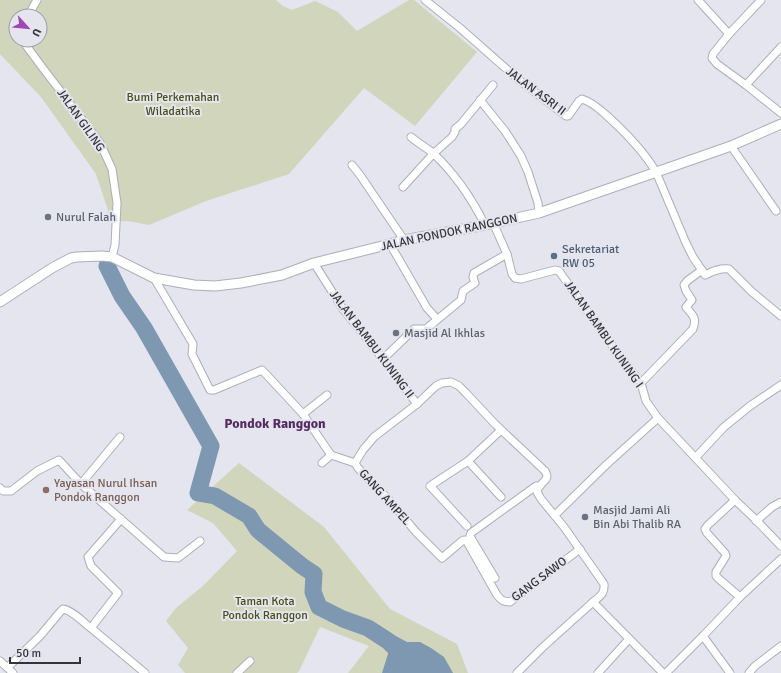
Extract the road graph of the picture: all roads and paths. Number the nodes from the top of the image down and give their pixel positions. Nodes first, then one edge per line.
1 (425, 0) edge
2 (699, 0) edge
3 (761, 0) edge
4 (729, 34) junction
5 (781, 47) edge
6 (28, 48) edge
7 (493, 85) dead end
8 (746, 85) junction
9 (480, 100) junction
10 (781, 113) edge
11 (781, 124) edge
12 (411, 137) dead end
13 (731, 146) junction
14 (433, 154) junction
15 (352, 166) dead end
16 (656, 172) junction
17 (403, 187) dead end
18 (776, 211) dead end
19 (539, 213) junction
20 (495, 223) junction
21 (485, 225) junction
22 (404, 240) junction
23 (390, 244) junction
24 (507, 254) junction
25 (112, 257) junction
26 (314, 263) junction
27 (702, 270) junction
28 (154, 278) junction
29 (0, 302) edge
30 (781, 316) edge
31 (437, 319) junction
32 (383, 359) junction
33 (641, 383) junction
34 (781, 385) edge
35 (326, 395) dead end
36 (417, 404) junction
37 (302, 414) junction
38 (658, 418) junction
39 (501, 430) junction
40 (120, 437) dead end
41 (332, 455) junction
42 (696, 457) junction
43 (468, 461) junction
44 (322, 463) dead end
45 (355, 463) junction
46 (81, 484) junction
47 (539, 486) junction
48 (0, 488) edge
49 (501, 497) dead end
50 (735, 500) junction
51 (781, 502) edge
52 (555, 515) junction
53 (121, 520) junction
54 (756, 521) junction
55 (469, 529) junction
56 (200, 541) dead end
57 (781, 546) edge
58 (580, 549) junction
59 (442, 558) joint
60 (781, 559) edge
61 (495, 578) dead end
62 (740, 597) junction
63 (593, 602) junction
64 (91, 628) junction
65 (703, 636) junction
66 (629, 638) junction
67 (781, 646) edge
68 (250, 660) dead end
69 (0, 661) edge
70 (10, 670) edge
71 (145, 673) edge
72 (237, 673) edge
73 (517, 673) edge
74 (598, 673) edge
75 (665, 673) edge
76 (730, 673) edge
77 (749, 673) edge

1 - 16 street, JALAN ASRI II
2 - 4 street
3 - 4 street
4 - 8 street
5 - 8 street
6 - 25 street, JALAN GILING
7 - 9 street
8 - 10 street
9 - 14 street
9 - 19 street
11 - 13 street, JALAN PONDOK RANGGON
12 - 14 street
13 - 16 street, JALAN PONDOK RANGGON
13 - 18 street
14 - 17 street
14 - 21 street
15 - 22 street
16 - 19 street, JALAN PONDOK RANGGON
16 - 27 street
19 - 20 street, JALAN PONDOK RANGGON
20 - 21 street, JALAN PONDOK RANGGON
20 - 24 street, JALAN BAMBU KUNING I
21 - 22 street, JALAN PONDOK RANGGON
22 - 23 street, JALAN PONDOK RANGGON
23 - 26 street, JALAN PONDOK RANGGON
23 - 31 street
24 - 31 street
24 - 33 street, JALAN BAMBU KUNING I
25 - 28 street, JALAN PONDOK RANGGON
25 - 29 street
26 - 28 street, JALAN PONDOK RANGGON
26 - 32 street, JALAN BAMBU KUNING II
27 - 30 street
27 - 33 street
28 - 37 street
31 - 32 street
32 - 36 street, JALAN BAMBU KUNING II
33 - 38 street, JALAN BAMBU KUNING I
34 - 42 street
35 - 37 street
36 - 39 street, JALAN BAMBU KUNING II
36 - 45 street, GANG AMPEL
37 - 41 street
38 - 42 street, JALAN BAMBU KUNING I
38 - 52 street
39 - 43 street
39 - 47 street, JALAN BAMBU KUNING II
40 - 46 street
41 - 44 street
41 - 45 street
42 - 50 street, JALAN BAMBU KUNING I
43 - 49 street
43 - 55 street
45 - 59 street, GANG AMPEL
46 - 48 street
46 - 53 street
47 - 52 street
47 - 55 street
50 - 54 street, JALAN BAMBU KUNING I
50 - 62 street
51 - 54 street
52 - 58 street
53 - 56 street
53 - 64 street
54 - 57 street, JALAN BAMBU KUNING I
55 - 61 street
58 - 59 street, GANG SAWO
58 - 63 street
60 - 62 street
62 - 65 street
63 - 66 street
63 - 73 street
64 - 70 street
64 - 71 street
65 - 75 street
65 - 76 street
66 - 74 street
66 - 75 street
67 - 77 street
68 - 72 street
69 - 70 street

